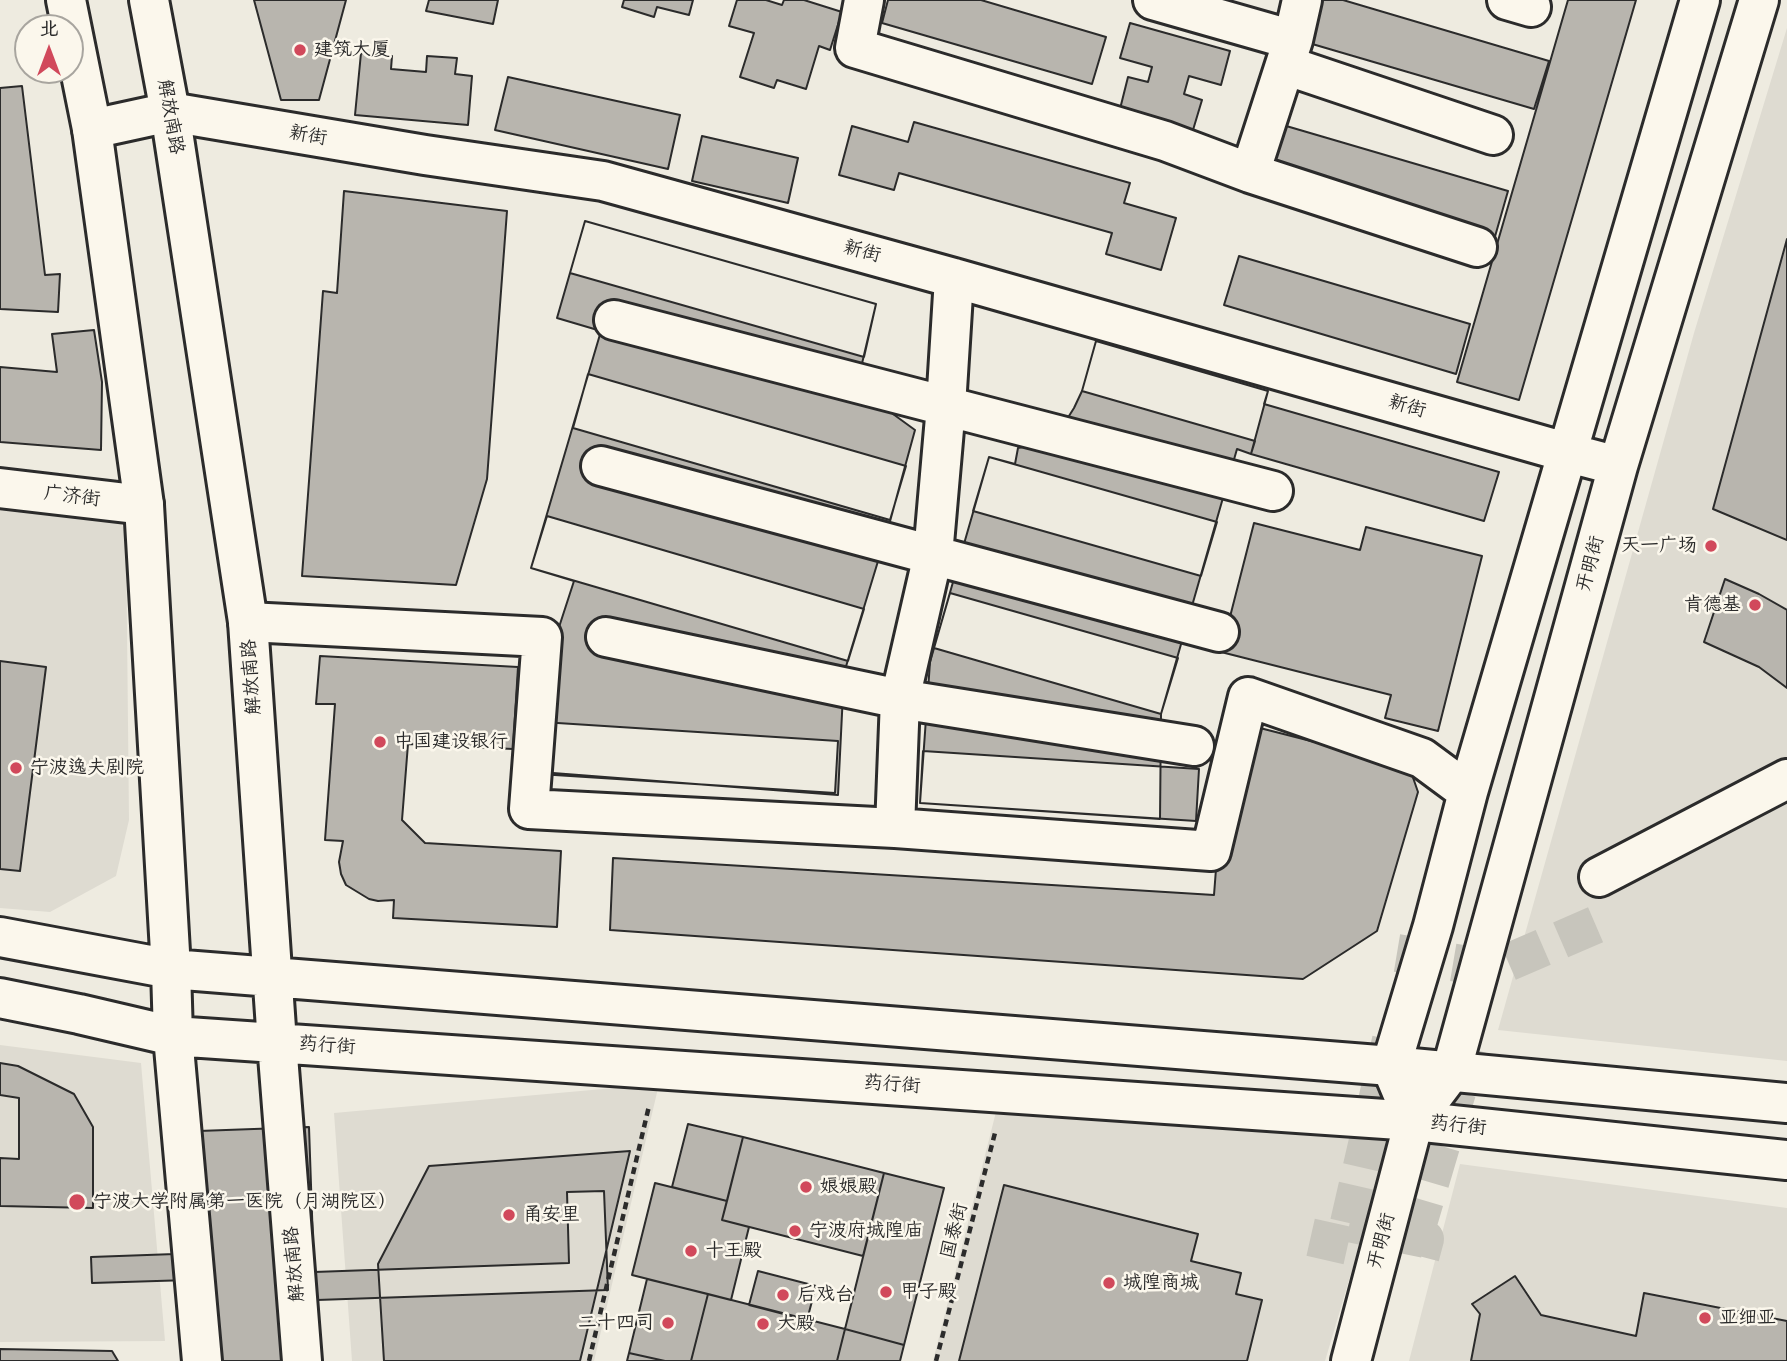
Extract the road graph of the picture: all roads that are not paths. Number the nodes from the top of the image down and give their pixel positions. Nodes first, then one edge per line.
1 (66, 0) edge
2 (149, 0) edge
3 (864, 0) edge
4 (1153, 0) edge
5 (1302, 0) edge
6 (1700, 0) edge
7 (1759, 0) edge
8 (1289, 52) junction
9 (170, 112) junction
10 (92, 129) junction
11 (1493, 135) dead end
12 (1250, 173) junction
13 (1477, 247) dead end
14 (954, 278) junction
15 (614, 320) dead end
16 (946, 406) junction
17 (1569, 453) junction
18 (601, 466) dead end
19 (1618, 466) junction
20 (0, 488) edge
21 (1273, 491) dead end
22 (144, 505) junction
23 (933, 555) junction
24 (248, 622) junction
25 (1219, 632) dead end
26 (606, 637) dead end
27 (900, 699) junction
28 (1194, 746) dead end
29 (1787, 779) edge
30 (1468, 792) junction
31 (895, 828) junction
32 (1599, 877) dead end
33 (0, 937) edge
34 (171, 970) junction
35 (272, 978) junction
36 (0, 998) edge
37 (173, 1036) junction
38 (277, 1043) junction
39 (1391, 1066) junction
40 (1451, 1072) junction
41 (1787, 1103) edge
42 (1413, 1121) junction
43 (1787, 1160) edge
44 (202, 1361) edge
45 (302, 1361) edge
46 (1351, 1361) edge

1 - 10 main road
2 - 9 main road, 解放南路
3 - 12 main road
4 - 8 main road
5 - 8 main road
6 - 17 main road
7 - 19 main road, 开明街
8 - 11 main road
8 - 12 main road
9 - 10 main road, 新街
9 - 14 main road, 新街
9 - 24 main road, 解放南路
10 - 22 main road
12 - 13 main road
14 - 16 main road
14 - 17 main road, 新街
15 - 16 main road
16 - 21 main road
16 - 23 main road
17 - 19 main road, 新街
17 - 30 main road
18 - 23 main road
19 - 40 main road, 开明街
20 - 22 main road, 广济街
22 - 34 main road
23 - 25 main road
23 - 27 main road
24 - 31 main road
24 - 35 main road, 解放南路
26 - 27 main road
27 - 28 main road
27 - 31 main road
29 - 32 main road
30 - 31 main road
30 - 39 main road
33 - 34 main road
34 - 35 main road
34 - 37 main road
35 - 38 main road, 解放南路
35 - 39 main road
36 - 37 main road, 药行街
37 - 38 main road, 药行街
37 - 44 main road
38 - 42 main road, 药行街
38 - 45 main road, 解放南路
39 - 40 main road
39 - 42 main road
40 - 41 main road
40 - 42 main road, 开明街
42 - 43 main road, 药行街
42 - 46 main road, 开明街

